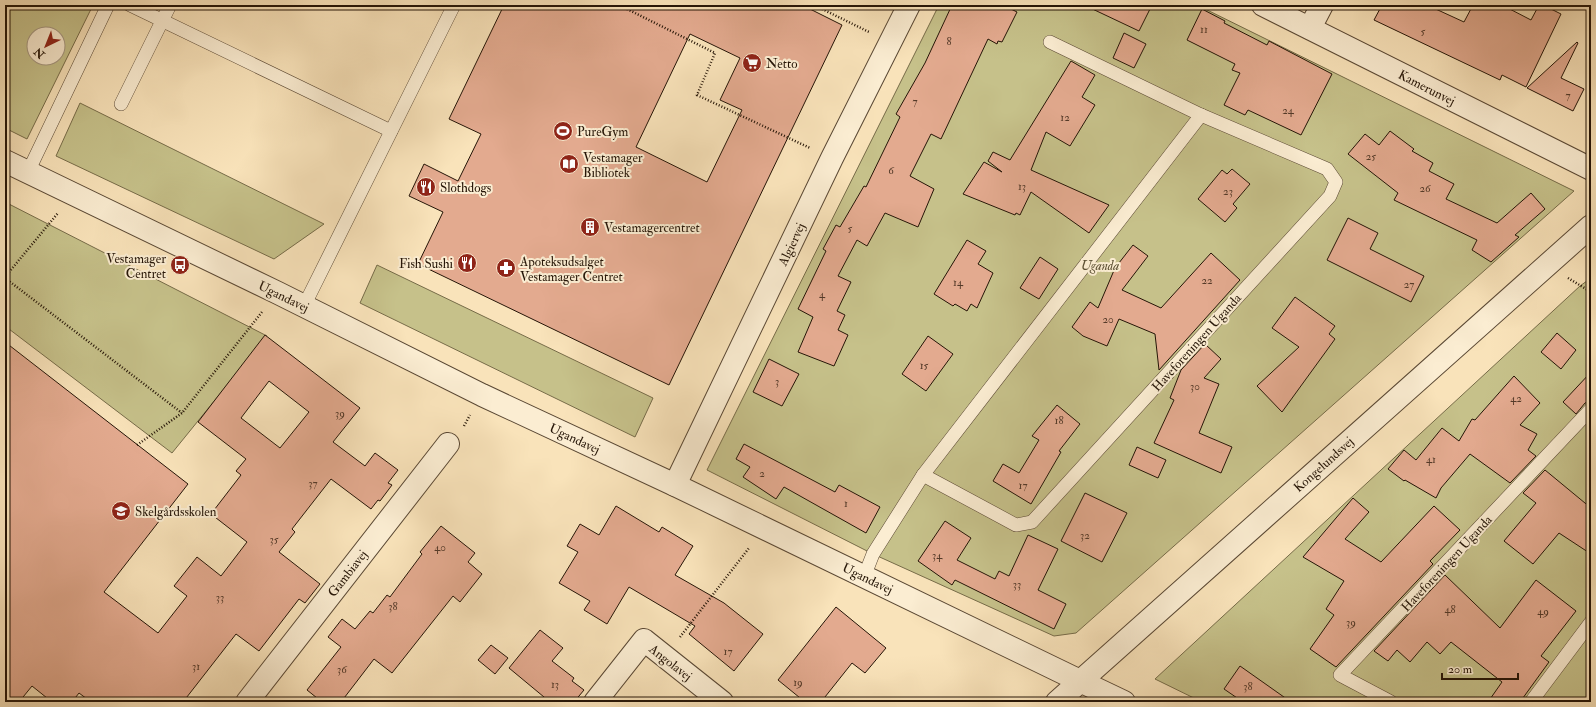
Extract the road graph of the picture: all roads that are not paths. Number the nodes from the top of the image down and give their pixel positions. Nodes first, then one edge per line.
1 (108, 5) edge
2 (130, 5) edge
3 (170, 5) edge
4 (454, 5) edge
5 (909, 5) edge
6 (1263, 5) edge
7 (1322, 5) edge
8 (162, 21) junction
9 (1310, 28) junction
10 (1050, 42) dead end
11 (121, 104) dead end
12 (1201, 115) junction
13 (391, 131) junction
14 (5, 161) edge
15 (1591, 169) edge
16 (28, 172) junction
17 (1591, 226) edge
18 (304, 306) junction
19 (1591, 409) edge
20 (448, 444) road end
21 (923, 475) junction
22 (676, 485) junction
23 (864, 577) junction
24 (1591, 622) edge
25 (1080, 681) junction
26 (247, 702) edge
27 (595, 702) edge
28 (722, 702) edge
29 (1057, 702) edge
30 (1124, 702) edge
31 (1391, 702) edge
32 (1531, 702) edge

1 - 16 lane
2 - 8 lane
3 - 8 lane
4 - 13 lane
5 - 22 street, Algiervej
6 - 9 street, Kamerunvej
7 - 9 street
8 - 11 lane
8 - 13 lane
9 - 15 street, Kamerunvej
10 - 12 lane, Haveforeningen Uganda
12 - 21 lane
12 - 21 lane, Haveforeningen Uganda
13 - 18 lane
14 - 16 street, Ugandavej
16 - 18 street, Ugandavej
17 - 25 street, Kongelundsvej
18 - 22 street, Ugandavej
19 - 31 lane, Haveforeningen Uganda
20 - 26 street, Gambiavej
21 - 23 lane
22 - 23 street, Ugandavej
23 - 25 street, Ugandavej
24 - 32 lane
25 - 29 street, Kongelundsvej
25 - 30 street, Ugandavej
27 - 28 street, Angolavej

